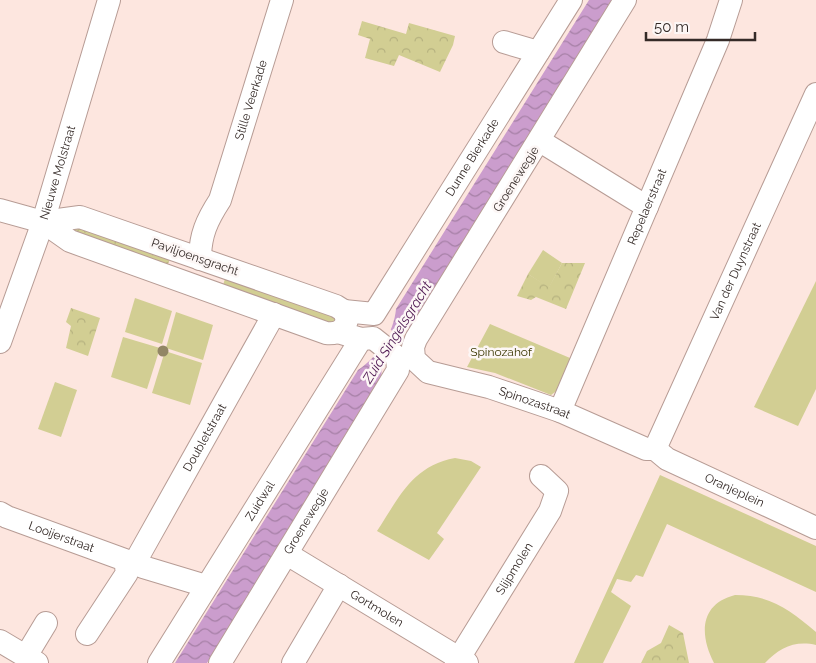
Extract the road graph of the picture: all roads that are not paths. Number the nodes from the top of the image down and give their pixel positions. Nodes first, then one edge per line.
1 (109, 0) edge
2 (282, 0) edge
3 (571, 0) edge
4 (625, 0) edge
5 (732, 0) edge
6 (504, 42) dead end
7 (538, 52) junction
8 (816, 94) edge
9 (540, 141) junction
10 (647, 207) junction
11 (0, 210) edge
12 (43, 222) junction
13 (200, 259) junction
14 (188, 283) junction
15 (344, 311) junction
16 (274, 314) junction
17 (374, 314) joint
18 (338, 332) junction
19 (0, 342) edge
20 (393, 350) junction
21 (560, 411) junction
22 (654, 449) junction
23 (541, 476) dead end
24 (0, 513) edge
25 (816, 528) edge
26 (287, 554) junction
27 (132, 561) junction
28 (206, 586) junction
29 (339, 586) junction
30 (46, 623) dead end
31 (87, 634) dead end
32 (0, 641) edge
33 (26, 659) edge
34 (461, 662) edge
35 (159, 663) edge
36 (220, 663) edge
37 (293, 663) edge

1 - 12 street, Nieuwe Molstraat
2 - 13 street, Stille Veerkade
3 - 7 street, Dunne Bierkade
4 - 9 street, Groenewegje
5 - 10 street, Repelaerstraat
6 - 7 street
7 - 17 street, Dunne Bierkade
8 - 22 street, Van der Duynstraat
9 - 10 street
9 - 20 street, Groenewegje
10 - 21 street, Repelaerstraat
11 - 12 street, Paviljoensgracht
12 - 13 street, Paviljoensgracht
12 - 14 street, Paviljoensgracht
12 - 19 street, Nieuwe Molstraat
13 - 14 street, Stille Veerkade
13 - 15 street, Paviljoensgracht
14 - 16 street, Paviljoensgracht
15 - 17 street, Paviljoensgracht
15 - 18 street
16 - 18 street, Paviljoensgracht
16 - 27 street, Doubletstraat
18 - 20 street, Paviljoensgracht
20 - 21 street, Spinozastraat
20 - 26 street, Groenewegje
20 - 28 street, Zuidwal
21 - 22 street, Spinozastraat
22 - 25 street, Oranjeplein
23 - 34 street, Slijpmolen
24 - 27 street, Looijerstraat
26 - 29 street, Gortmolen
26 - 36 street, Groenewegje
27 - 28 street, Looijerstraat
27 - 31 street, Doubletstraat
28 - 35 street, Zuidwal
29 - 34 street, Gortmolen
29 - 37 street
30 - 33 street
32 - 33 street

